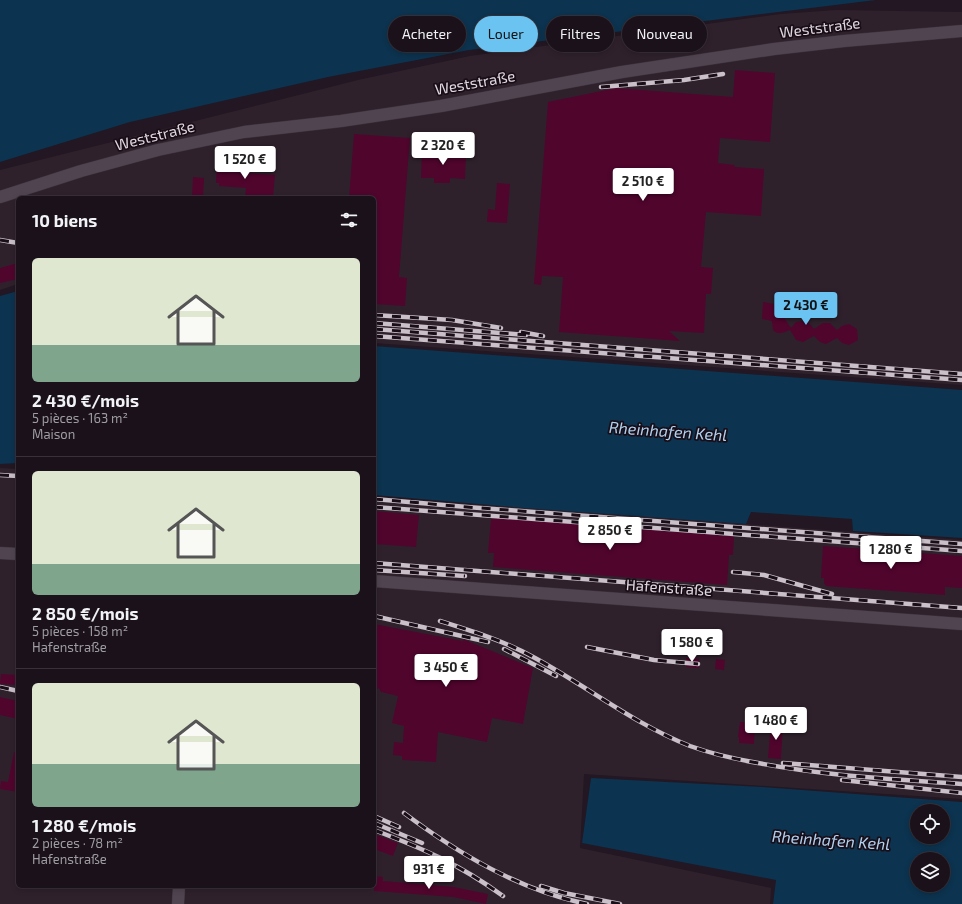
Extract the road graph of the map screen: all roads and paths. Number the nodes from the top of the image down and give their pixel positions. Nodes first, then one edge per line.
1 (962, 31) edge
2 (0, 197) edge
3 (0, 553) edge
4 (16, 554) edge
5 (376, 581) edge
6 (962, 624) edge
7 (179, 888) edge
8 (178, 904) edge

1 - 2 street, Weststraße
3 - 4 street
5 - 6 street, Hafenstraße
7 - 8 street

